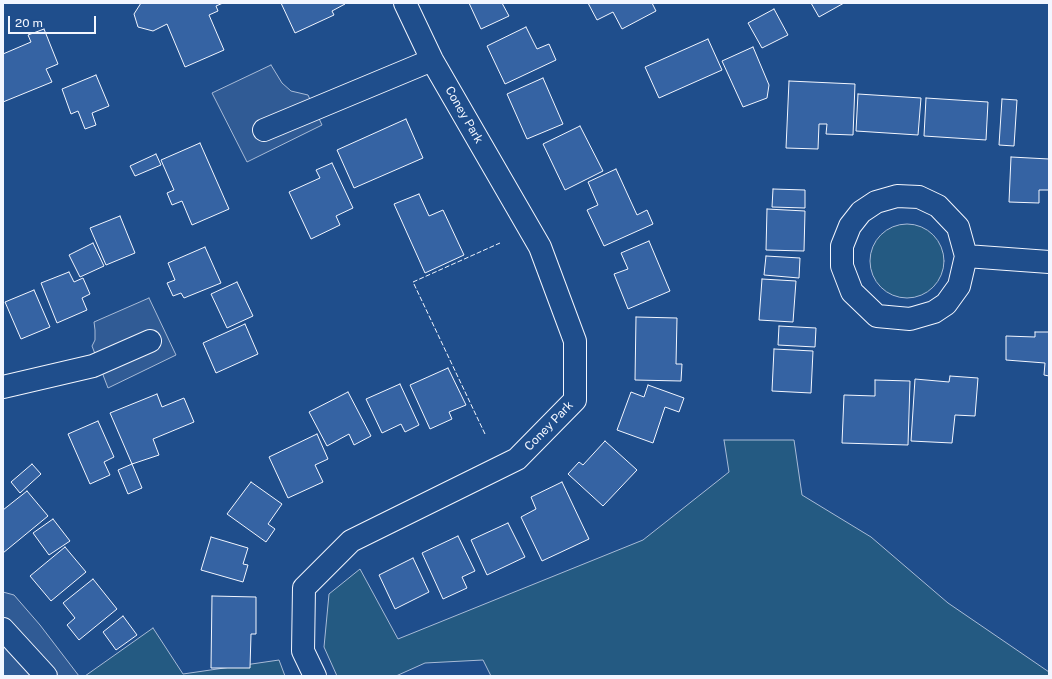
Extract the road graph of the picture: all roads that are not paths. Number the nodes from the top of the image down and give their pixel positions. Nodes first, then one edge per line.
1 (406, 3) edge
2 (432, 60) junction
3 (264, 130) dead end
4 (966, 256) junction
5 (1049, 262) edge
6 (150, 341) dead end
7 (3, 387) edge
8 (3, 629) edge
9 (46, 676) edge
10 (315, 676) edge

1 - 2 street, Coney Park
2 - 3 street
2 - 10 street, Coney Park
4 - 4 street
4 - 5 street
6 - 7 street
8 - 9 street

